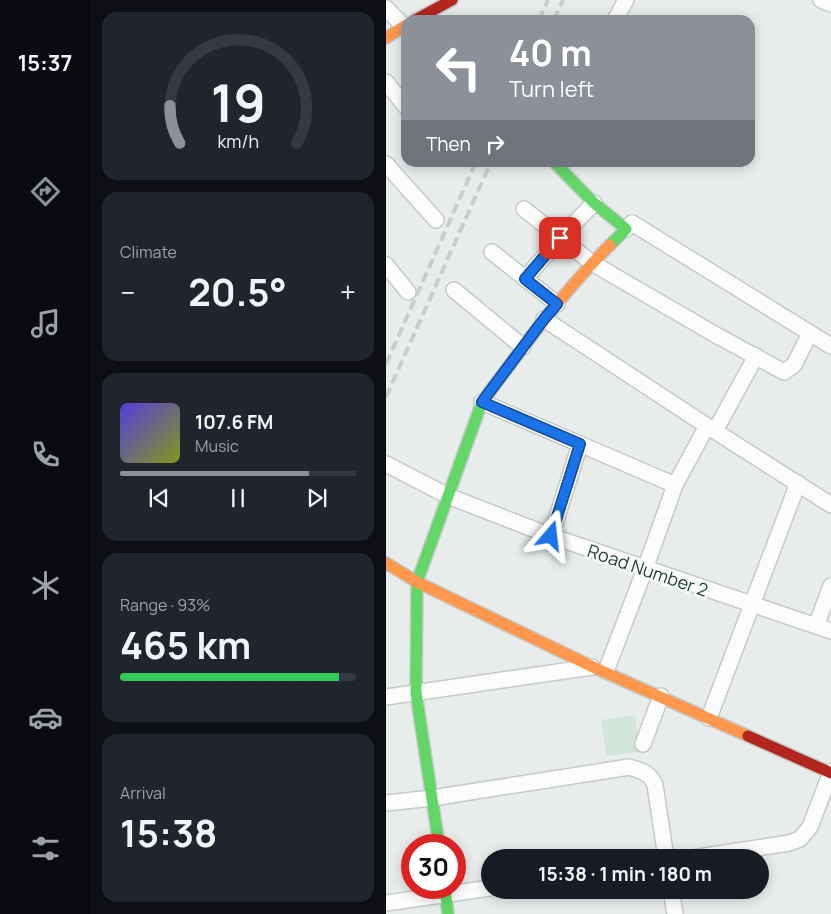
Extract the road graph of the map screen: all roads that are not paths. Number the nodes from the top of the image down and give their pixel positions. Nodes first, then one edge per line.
1 (450, 0) edge
2 (626, 0) edge
3 (821, 0) edge
4 (831, 4) edge
5 (386, 8) edge
6 (424, 15) edge
7 (618, 15) edge
8 (401, 19) edge
9 (401, 28) edge
10 (386, 38) edge
11 (386, 82) edge
12 (401, 100) edge
13 (386, 164) edge
14 (559, 167) edge
15 (594, 203) junction
16 (524, 209) dead end
17 (436, 220) dead end
18 (626, 229) junction
19 (560, 238) junction
20 (492, 252) dead end
21 (592, 263) junction
22 (386, 265) edge
23 (525, 279) junction
24 (454, 290) dead end
25 (408, 292) dead end
26 (557, 304) junction
27 (544, 319) junction
28 (810, 333) junction
29 (830, 345) edge
30 (523, 347) junction
31 (756, 356) junction
32 (482, 402) junction
33 (711, 429) junction
34 (580, 444) junction
35 (386, 464) edge
36 (798, 484) junction
37 (675, 485) junction
38 (448, 496) junction
39 (831, 505) edge
40 (551, 536) junction
41 (386, 563) edge
42 (645, 569) junction
43 (417, 582) junction
44 (831, 586) edge
45 (751, 605) junction
46 (824, 629) edge
47 (600, 669) junction
48 (416, 693) junction
49 (661, 696) junction
50 (386, 697) edge
51 (709, 718) junction
52 (643, 744) dead end
53 (831, 772) edge
54 (432, 798) junction
55 (386, 803) edge
56 (437, 834) edge
57 (665, 849) edge
58 (755, 849) edge
59 (481, 889) edge
60 (466, 890) edge
61 (406, 899) edge
62 (447, 899) edge
63 (672, 899) edge
64 (386, 903) edge
65 (448, 914) edge
66 (675, 914) edge

1 - 6 street
2 - 7 street
3 - 4 street
5 - 8 street
9 - 10 street
11 - 12 street
13 - 17 street
14 - 15 street
15 - 18 street
15 - 19 street
16 - 19 street
18 - 21 street
18 - 28 street
19 - 21 street
19 - 23 street
20 - 23 street
21 - 26 street
21 - 31 street
22 - 25 street
23 - 26 street
24 - 30 street
26 - 27 street
27 - 30 street
27 - 33 street
28 - 29 street
28 - 31 street
30 - 32 street
31 - 33 street
32 - 34 street
32 - 38 street
33 - 36 street
33 - 37 street
34 - 37 street
34 - 40 street
35 - 38 street, Road Number 2
36 - 39 street
36 - 45 street
37 - 42 street
38 - 40 street, Road Number 2
38 - 43 street
40 - 42 street, Road Number 2
41 - 43 street
42 - 45 street, Road Number 2
42 - 47 street
43 - 47 street
43 - 48 street
44 - 46 street
45 - 46 street, Road Number 2
45 - 51 street
47 - 48 street
47 - 49 street
48 - 50 street
48 - 54 street
49 - 51 street
49 - 52 street
51 - 53 street
53 - 58 street
54 - 55 street
54 - 56 street
54 - 57 street
59 - 60 street
61 - 64 street
62 - 65 street
63 - 66 street

